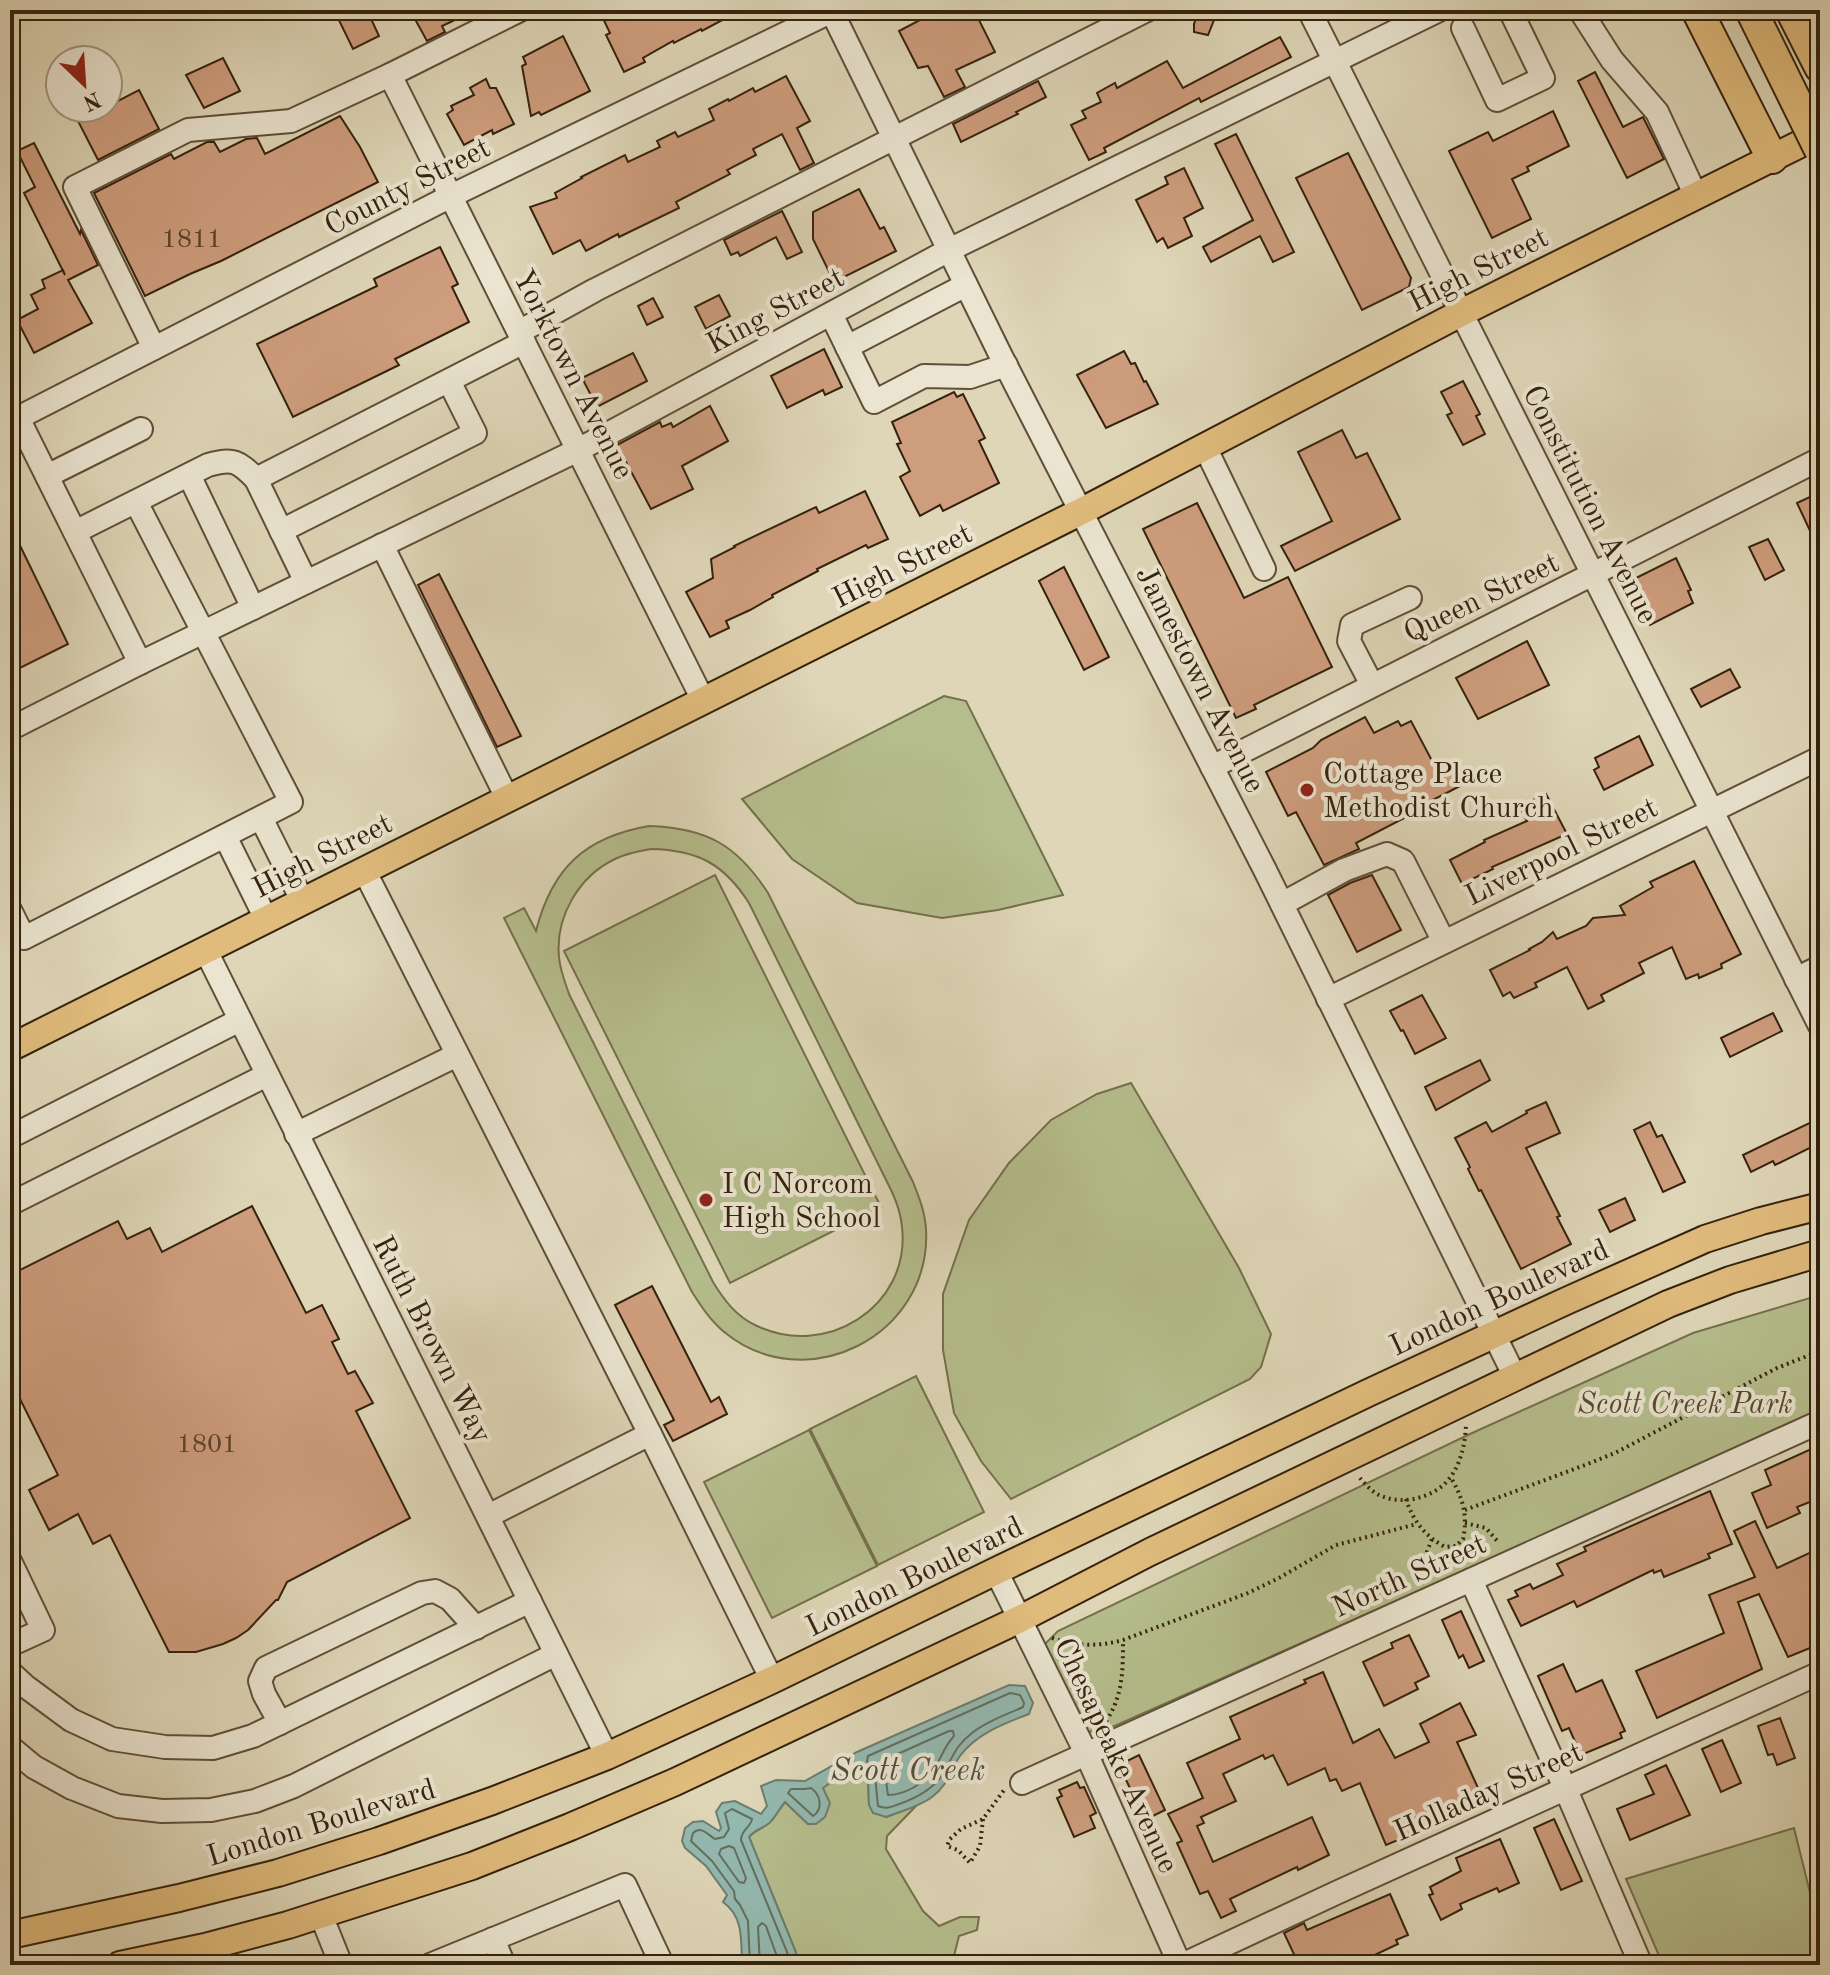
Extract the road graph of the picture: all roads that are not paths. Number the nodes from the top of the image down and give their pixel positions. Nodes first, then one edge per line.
1 (520, 10) edge
2 (832, 10) edge
3 (1147, 10) edge
4 (1439, 10) edge
5 (1510, 10) edge
6 (1580, 10) edge
7 (1697, 10) edge
8 (1751, 10) edge
9 (1791, 10) edge
10 (1319, 13) edge
11 (1463, 28) dead end
12 (1335, 62) junction
13 (1820, 67) edge
14 (390, 75) junction
15 (1820, 134) edge
16 (894, 138) junction
17 (1820, 150) edge
18 (1772, 158) junction
19 (451, 196) junction
20 (1696, 196) junction
21 (949, 250) junction
22 (966, 285) junction
23 (1461, 313) junction
24 (831, 314) junction
25 (521, 337) junction
26 (847, 347) junction
27 (154, 348) junction
28 (1006, 365) junction
29 (449, 381) junction
30 (14, 420) edge
31 (141, 429) dead end
32 (1205, 447) junction
33 (578, 450) junction
34 (1820, 459) edge
35 (189, 475) junction
36 (47, 476) junction
37 (256, 479) junction
38 (136, 502) junction
39 (1082, 511) junction
40 (281, 531) junction
41 (75, 532) junction
42 (382, 545) junction
43 (1264, 569) dead end
44 (1593, 575) junction
45 (306, 582) junction
46 (1410, 598) dead end
47 (253, 608) junction
48 (203, 632) junction
49 (140, 663) junction
50 (1372, 685) junction
51 (703, 700) junction
52 (10, 729) edge
53 (1820, 758) edge
54 (1212, 767) junction
55 (507, 798) junction
56 (1712, 810) junction
57 (261, 818) junction
58 (225, 836) junction
59 (364, 870) junction
60 (302, 900) junction
61 (1282, 904) junction
62 (10, 910) edge
63 (266, 919) junction
64 (1444, 942) junction
65 (205, 949) junction
66 (1820, 967) edge
67 (1796, 979) junction
68 (1328, 999) junction
69 (240, 1020) junction
70 (1820, 1026) edge
71 (10, 1048) edge
72 (457, 1055) junction
73 (267, 1075) junction
74 (296, 1134) junction
75 (10, 1137) edge
76 (10, 1204) edge
77 (1820, 1206) edge
78 (1820, 1253) edge
79 (1493, 1335) junction
80 (1515, 1377) junction
81 (1820, 1422) edge
82 (650, 1434) junction
83 (488, 1516) junction
84 (10, 1561) edge
85 (996, 1571) junction
86 (1471, 1580) junction
87 (530, 1601) junction
88 (1020, 1619) junction
89 (476, 1628) junction
90 (10, 1645) edge
91 (556, 1654) junction
92 (10, 1672) edge
93 (1820, 1673) edge
94 (772, 1680) junction
95 (280, 1723) junction
96 (10, 1747) edge
97 (1086, 1753) junction
98 (607, 1756) junction
99 (1022, 1783) road end
100 (1566, 1790) junction
101 (321, 1915) junction
102 (10, 1935) edge
103 (493, 1939) junction
104 (120, 1965) edge
105 (341, 1965) edge
106 (430, 1965) edge
107 (504, 1965) edge
108 (653, 1965) edge
109 (1181, 1965) edge
110 (1641, 1965) edge

1 - 14 street
2 - 16 street, Jamestown Avenue
2 - 19 street, County Street
3 - 16 street
4 - 12 street, King Street
5 - 11 street
6 - 20 street
7 - 18 highway
8 - 17 highway, bridge
9 - 13 highway
10 - 12 street, Constitution Avenue
12 - 21 street, King Street
12 - 23 street, Constitution Avenue
14 - 19 street, Yorktown Avenue
14 - 27 street
15 - 18 main road, High Street
16 - 21 street, Jamestown Avenue
16 - 25 street
18 - 20 main road, High Street
19 - 25 street, Yorktown Avenue
19 - 27 street, County Street
20 - 23 main road, High Street
21 - 22 street, Jamestown Avenue
21 - 24 street, King Street
22 - 26 street
22 - 28 street, Jamestown Avenue
23 - 32 main road, High Street
23 - 44 street, Constitution Avenue
24 - 26 street
24 - 33 street, King Street
25 - 29 street
25 - 33 street, Yorktown Avenue
26 - 28 street
27 - 30 street, County Street
28 - 39 street, Jamestown Avenue
29 - 37 street
29 - 40 street
30 - 36 street
31 - 36 street
32 - 39 main road, High Street
32 - 43 street
33 - 42 street, King Street
33 - 51 street, Yorktown Avenue
34 - 44 street, Queen Street
35 - 37 street
35 - 38 street
35 - 47 street
36 - 41 street
37 - 40 street
38 - 41 street
38 - 48 street
39 - 51 main road, High Street
39 - 54 street, Jamestown Avenue
40 - 45 street
41 - 49 street
42 - 45 street, King Street
42 - 55 street
44 - 50 street, Queen Street
44 - 56 street, Constitution Avenue
45 - 47 street, King Street
46 - 50 street
47 - 48 street, King Street
48 - 49 street, King Street
48 - 57 street
49 - 52 street, King Street
50 - 54 street, Queen Street
51 - 55 main road, High Street
53 - 56 street, Liverpool Street
54 - 61 street, Jamestown Avenue
55 - 59 main road, High Street
56 - 64 street, Liverpool Street
56 - 67 street, Constitution Avenue
57 - 58 street
57 - 60 street
58 - 62 street
58 - 63 street
59 - 60 main road, High Street
59 - 72 street
60 - 63 main road, High Street
61 - 64 street
61 - 68 street, Jamestown Avenue
63 - 65 main road, High Street
64 - 68 street, Liverpool Street
65 - 69 street, Ruth Brown Way
65 - 71 main road, High Street
66 - 67 street
67 - 70 street, Constitution Avenue
68 - 79 street, Jamestown Avenue
69 - 73 street, Ruth Brown Way
69 - 75 street
72 - 74 street
72 - 82 street
73 - 74 street, Ruth Brown Way
73 - 76 street
74 - 83 street, Ruth Brown Way
77 - 79 main road, London Boulevard
78 - 80 main road
79 - 80 street, Jamestown Avenue
79 - 85 main road, London Boulevard
80 - 88 main road
81 - 86 street, North Street
82 - 83 street
82 - 94 street
83 - 87 street, Ruth Brown Way
84 - 90 street
85 - 88 street, Chesapeake Avenue
85 - 94 main road, London Boulevard
86 - 97 street, North Street
86 - 100 street
87 - 89 street
87 - 91 street, Ruth Brown Way
88 - 97 street, Chesapeake Avenue
88 - 101 main road
89 - 95 street
89 - 95 street
91 - 96 street
91 - 98 street, Ruth Brown Way
92 - 95 street
93 - 100 street, Holladay Street
94 - 98 main road, London Boulevard
97 - 99 street, North Street
97 - 109 street, Chesapeake Avenue
98 - 102 main road, London Boulevard
100 - 109 street, Holladay Street
100 - 110 street
101 - 104 main road
101 - 105 street
103 - 106 street
103 - 107 street
103 - 108 street

